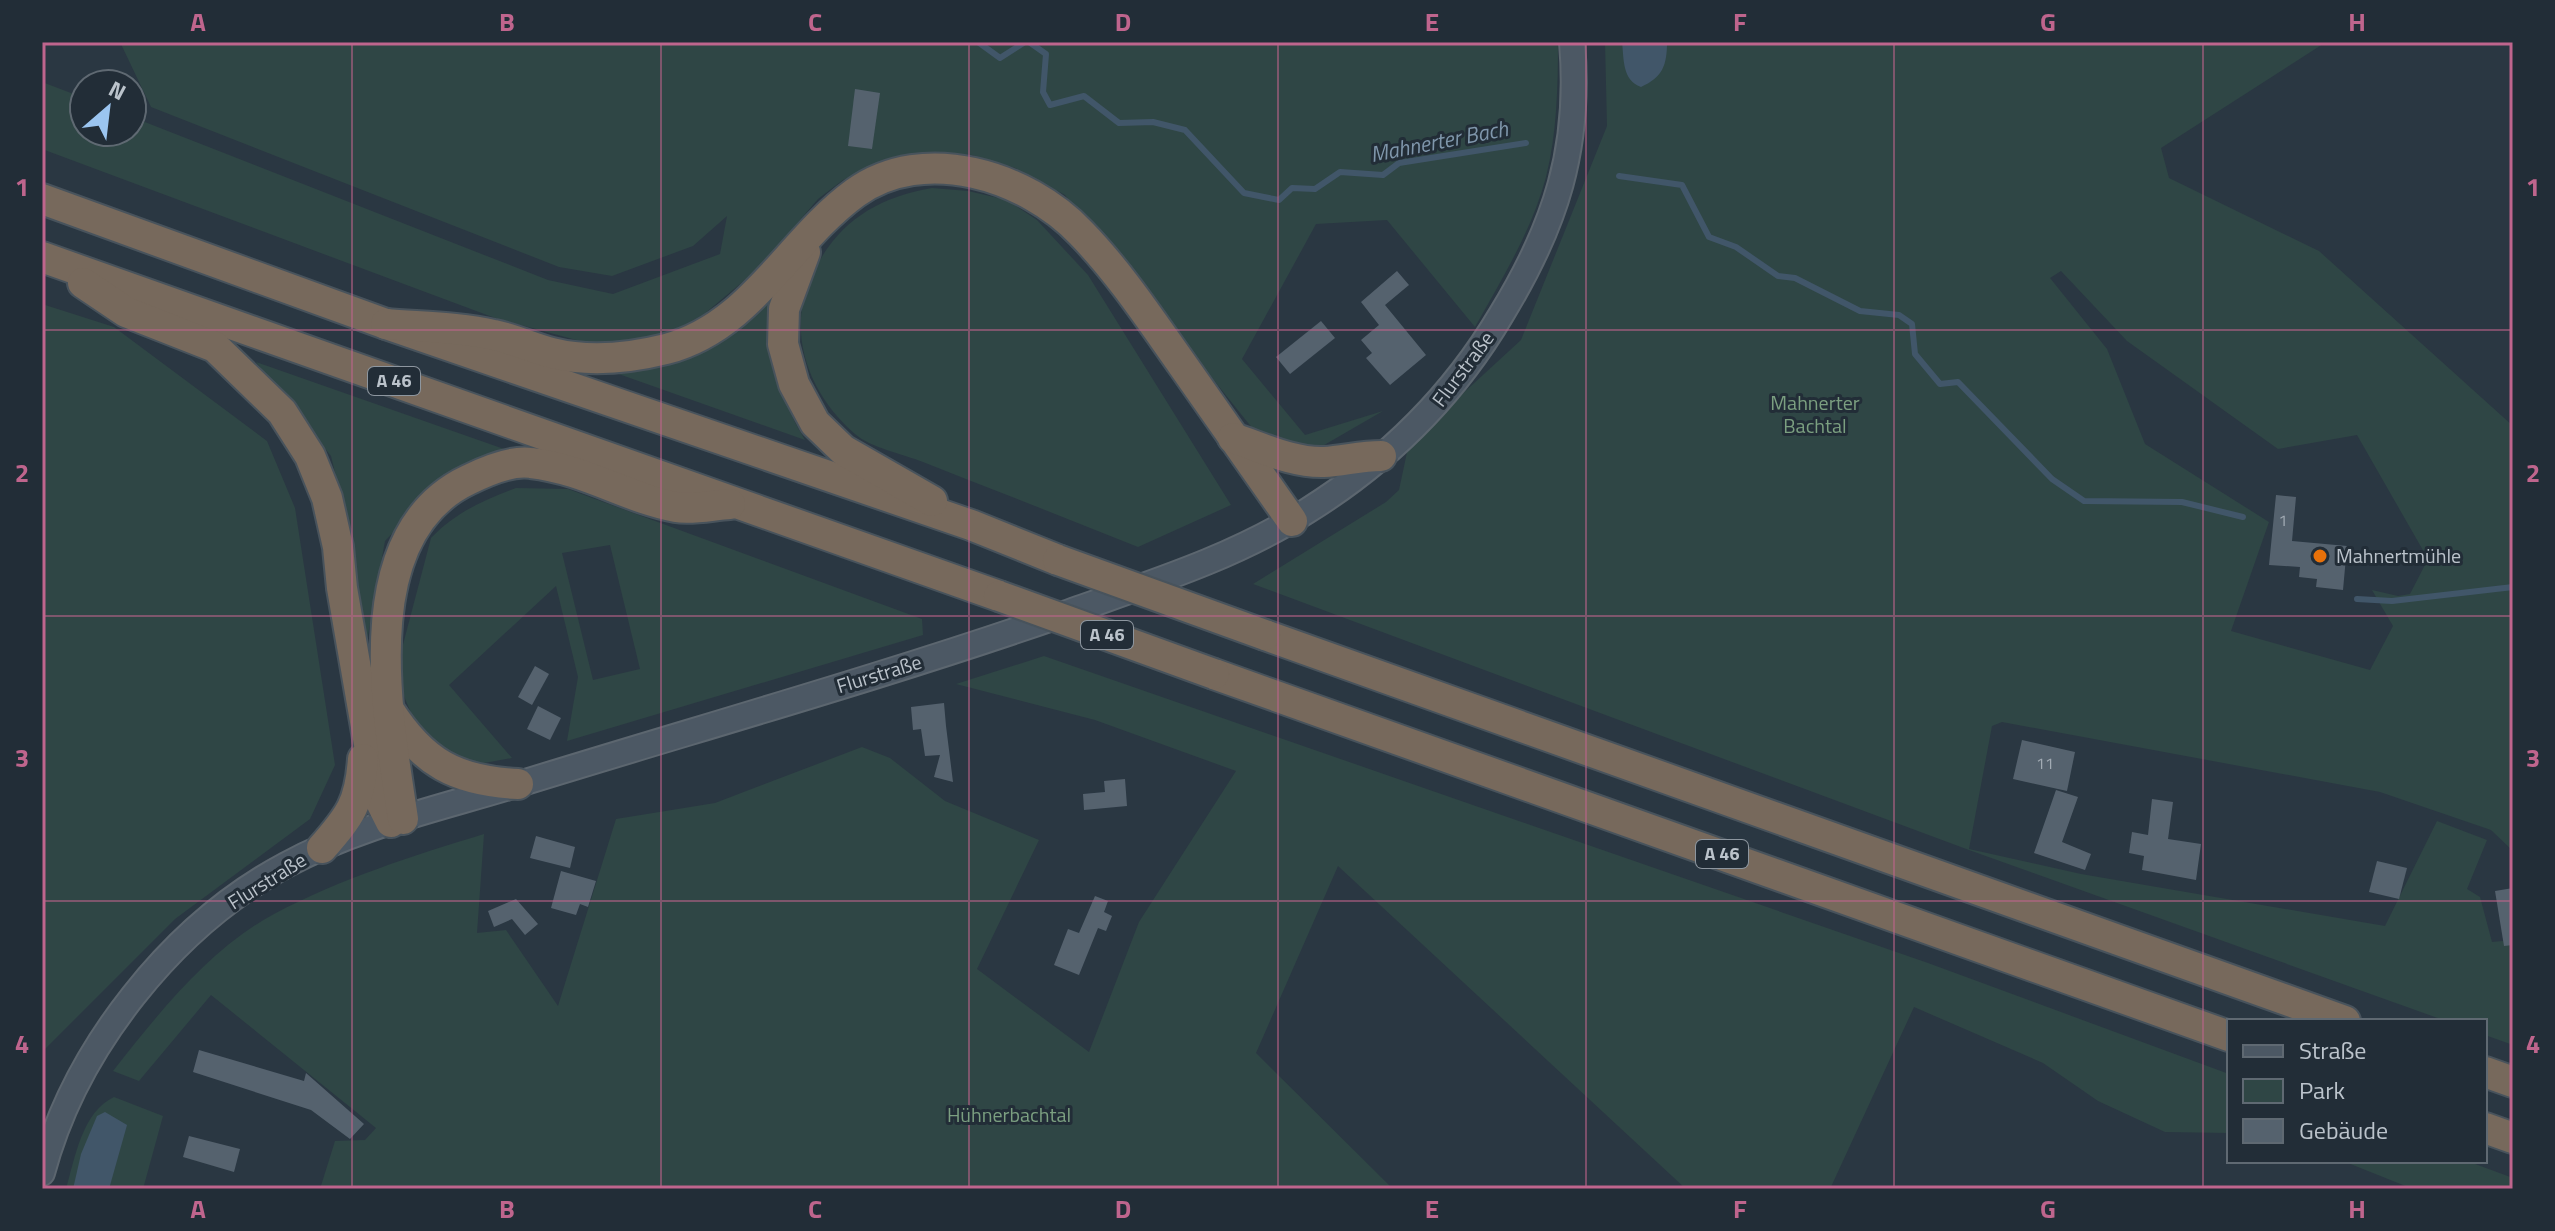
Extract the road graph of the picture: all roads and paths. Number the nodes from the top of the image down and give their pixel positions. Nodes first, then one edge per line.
1 (1572, 42) edge
2 (42, 199) edge
3 (812, 235) junction
4 (43, 258) edge
5 (386, 324) junction
6 (1233, 438) junction
7 (1381, 456) junction
8 (743, 503) junction
9 (1292, 521) junction
10 (971, 525) junction
11 (386, 707) junction
12 (365, 729) junction
13 (518, 784) junction
14 (397, 820) junction
15 (322, 848) junction
16 (2339, 1019) edge
17 (2227, 1035) edge
18 (2487, 1073) edge
19 (2513, 1082) edge
20 (2487, 1129) edge
21 (2513, 1138) edge
22 (42, 1173) edge

1 - 7 main road, Flurstraße
2 - 5 highway
3 - 5 highway
3 - 6 highway
3 - 10 highway
4 - 8 highway, A 46
4 - 12 highway
5 - 10 highway
6 - 7 highway
6 - 9 highway
7 - 9 main road, Flurstraße
8 - 11 highway
8 - 17 highway, A 46, bridge
9 - 13 main road, Flurstraße
10 - 16 highway, bridge
11 - 13 highway
11 - 14 highway
12 - 14 highway
12 - 15 highway
13 - 14 main road, Flurstraße
14 - 15 main road, Flurstraße
15 - 22 main road, Flurstraße
18 - 19 highway
20 - 21 highway

